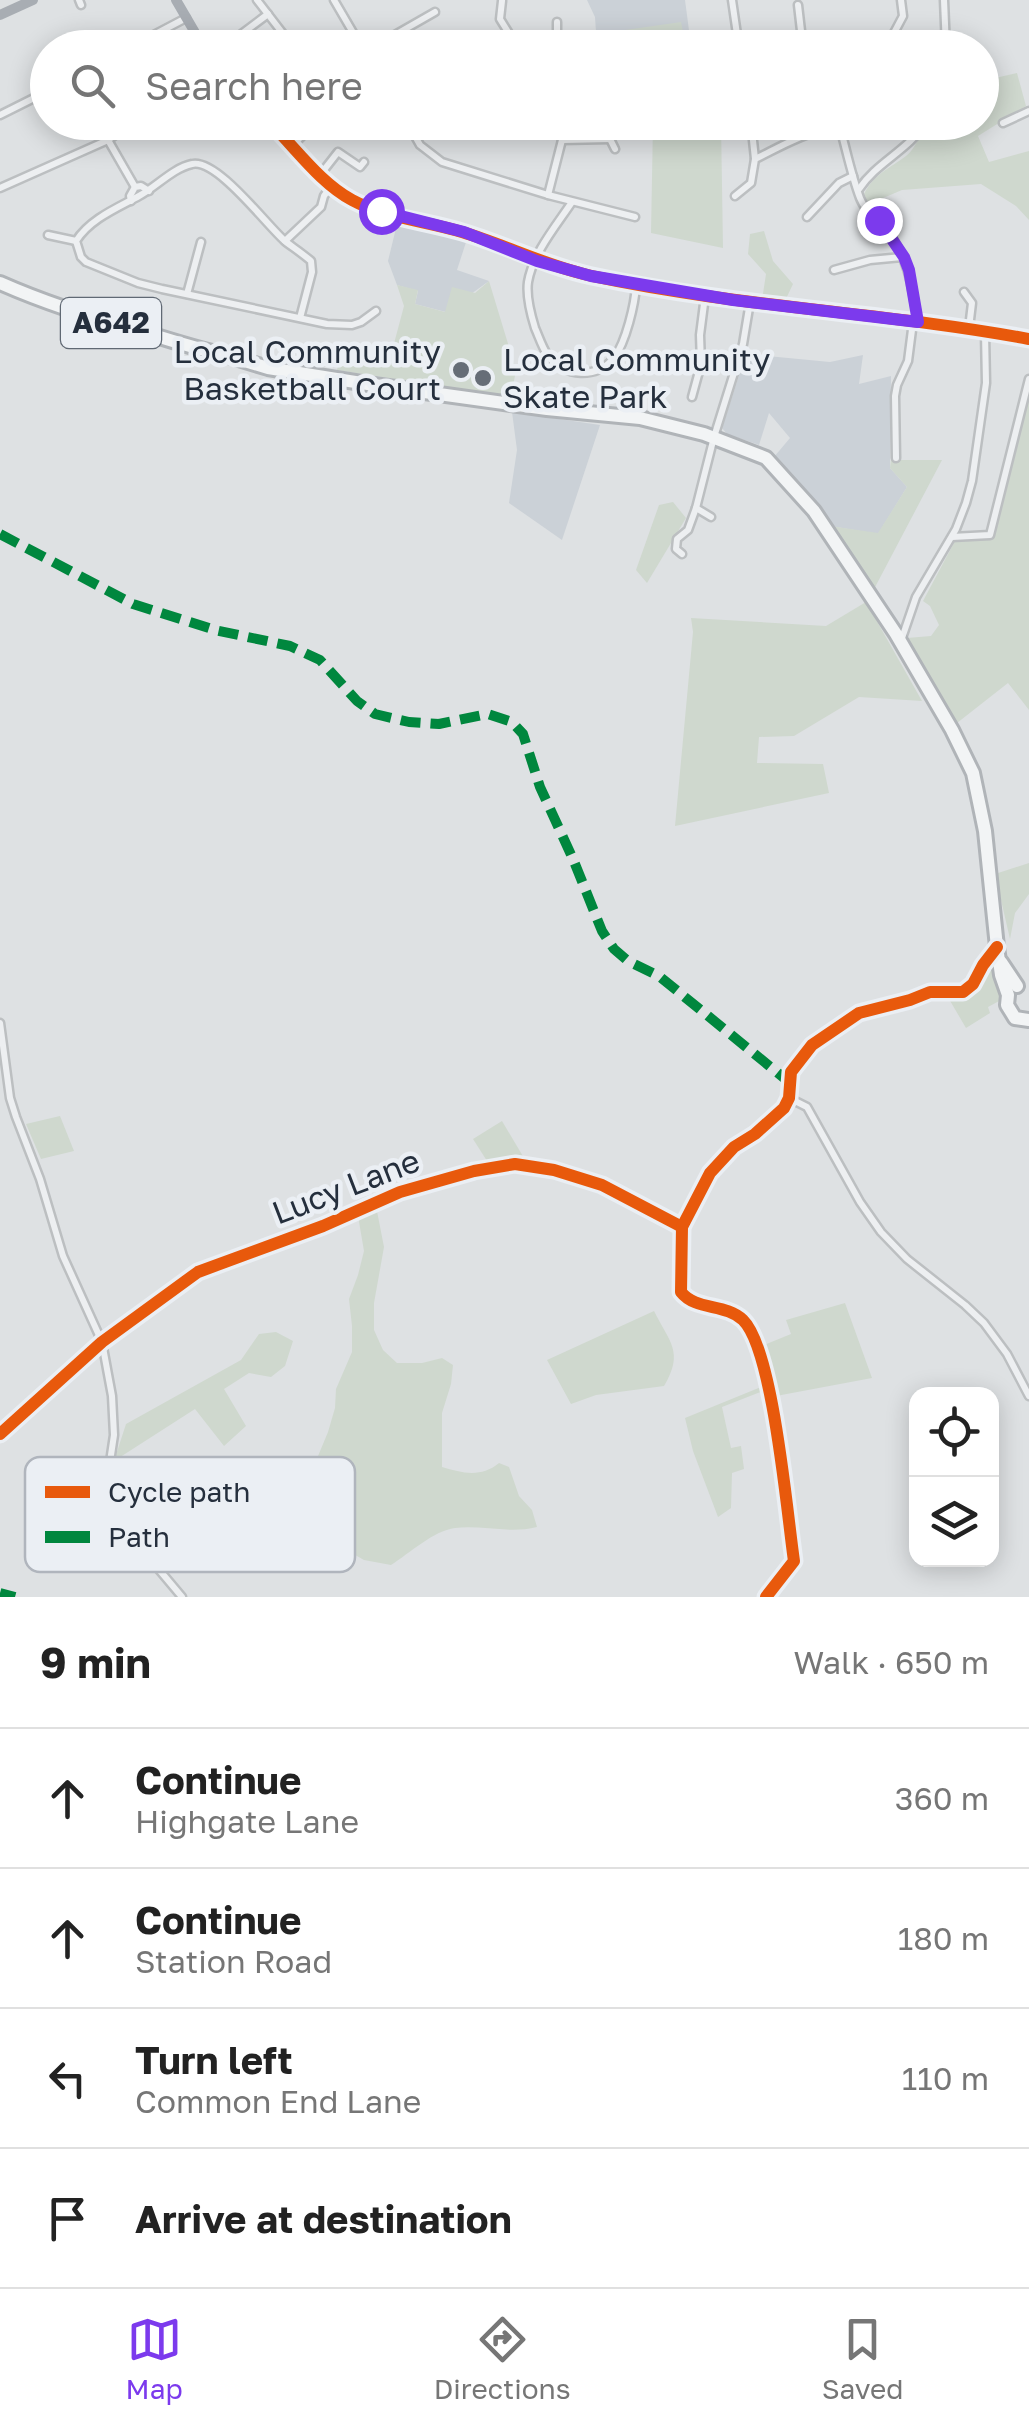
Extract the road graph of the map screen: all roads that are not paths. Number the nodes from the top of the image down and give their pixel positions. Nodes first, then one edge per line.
1 (33, 0) edge
2 (176, 0) edge
3 (257, 0) edge
4 (732, 0) edge
5 (901, 0) edge
6 (944, 0) edge
7 (337, 1) edge
8 (502, 1) edge
9 (798, 4) dead end
10 (435, 12) dead end
11 (268, 14) junction
12 (0, 16) edge
13 (187, 17) junction
14 (557, 22) dead end
15 (163, 30) edge
16 (194, 30) edge
17 (247, 30) edge
18 (280, 30) edge
19 (352, 30) edge
20 (404, 30) edge
21 (504, 30) edge
22 (558, 30) edge
23 (736, 30) edge
24 (801, 30) edge
25 (895, 30) edge
26 (945, 30) edge
27 (30, 100) edge
28 (1029, 111) edge
29 (0, 115) edge
30 (1003, 122) dead end
31 (108, 140) joint
32 (287, 140) edge
33 (299, 140) edge
34 (417, 140) edge
35 (562, 140) edge
36 (610, 140) edge
37 (753, 140) edge
38 (796, 140) edge
39 (846, 140) edge
40 (913, 140) edge
41 (293, 146) junction
42 (615, 149) dead end
43 (755, 159) junction
44 (364, 162) dead end
45 (320, 175) junction
46 (853, 176) junction
47 (330, 186) junction
48 (135, 187) junction
49 (0, 188) edge
50 (859, 190) junction
51 (150, 191) junction
52 (548, 195) junction
53 (735, 196) dead end
54 (132, 200) junction
55 (572, 202) junction
56 (635, 216) dead end
57 (807, 217) dead end
58 (48, 235) dead end
59 (76, 241) junction
60 (285, 241) junction
61 (200, 242) dead end
62 (904, 257) junction
63 (537, 261) junction
64 (834, 270) dead end
65 (0, 282) edge
66 (636, 284) junction
67 (964, 292) dead end
68 (188, 294) junction
69 (706, 295) junction
70 (750, 302) junction
71 (376, 311) dead end
72 (300, 318) junction
73 (916, 322) junction
74 (969, 329) junction
75 (984, 331) junction
76 (1029, 339) edge
77 (1029, 379) edge
78 (692, 397) dead end
79 (709, 436) junction
80 (896, 458) dead end
81 (696, 508) junction
82 (711, 518) dead end
83 (951, 537) junction
84 (682, 554) dead end
85 (900, 645) junction
86 (998, 953) junction
87 (1018, 988) edge
88 (1028, 1022) edge
89 (0, 1023) edge
90 (789, 1098) junction
91 (682, 1227) junction
92 (102, 1342) junction
93 (1029, 1396) edge
94 (0, 1434) edge
95 (110, 1457) edge
96 (161, 1572) edge
97 (182, 1597) edge
98 (766, 1597) edge

1 - 12 street
2 - 13 street
3 - 11 street
4 - 23 street
5 - 25 street
6 - 26 street
7 - 19 street
8 - 21 street
9 - 24 street
10 - 20 street
11 - 17 street
11 - 18 street
13 - 15 street
13 - 16 street
14 - 22 street
27 - 29 street
28 - 30 street
31 - 48 street
31 - 49 street
32 - 41 street
33 - 41 street
34 - 52 street
35 - 52 street
36 - 42 street
37 - 43 street
38 - 43 street
39 - 46 street
40 - 50 street
41 - 45 street
43 - 53 street
44 - 45 street
45 - 47 street
46 - 50 street
46 - 57 street
47 - 60 street
47 - 63 street
48 - 51 street
48 - 54 street
50 - 62 street
51 - 54 street
51 - 60 street
52 - 55 street
54 - 59 street
55 - 56 street
55 - 63 street
58 - 59 street
59 - 68 street
60 - 72 street
61 - 68 street
62 - 64 street
62 - 73 street
63 - 66 street
63 - 66 street
65 - 79 highway, A642
66 - 69 street
67 - 74 street
68 - 72 street
69 - 70 street
69 - 78 street
70 - 73 street
70 - 79 street
71 - 72 street
73 - 74 street
73 - 80 street
74 - 75 street
75 - 76 street
75 - 83 street
77 - 83 street
79 - 81 street
79 - 85 highway, A642
81 - 82 street
81 - 84 street
83 - 85 street
85 - 86 highway, A642
86 - 87 highway, A642
86 - 90 street
87 - 88 highway, A642
89 - 92 street
90 - 91 street
90 - 93 street
91 - 92 street, Lucy Lane
91 - 98 street
92 - 94 street, Lucy Lane
92 - 95 street
96 - 97 street

